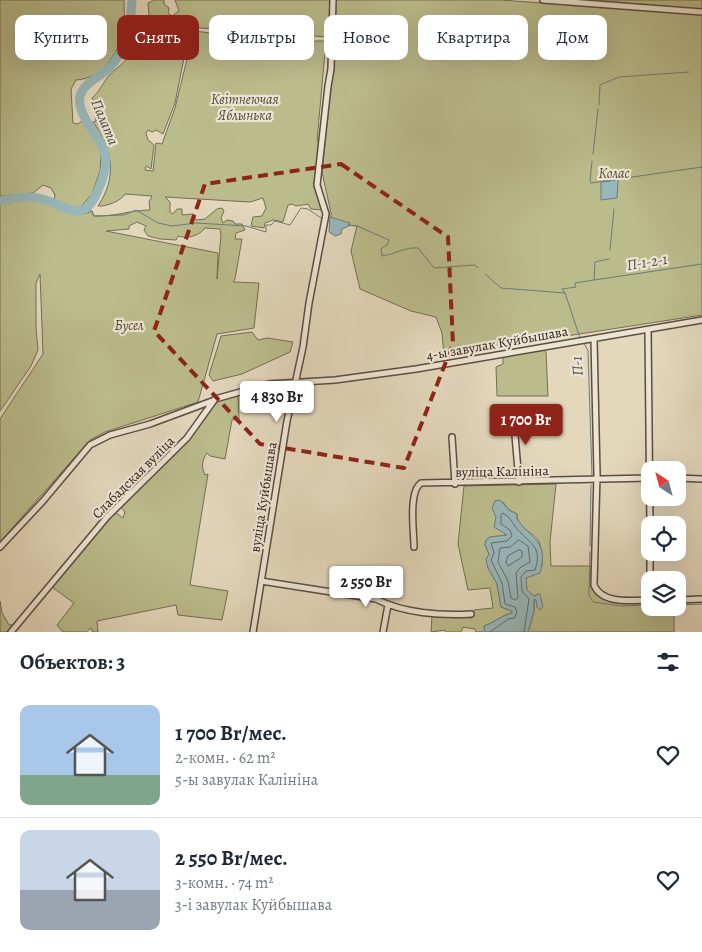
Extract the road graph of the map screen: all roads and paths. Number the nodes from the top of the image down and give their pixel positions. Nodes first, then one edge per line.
1 (333, 0) edge
2 (543, 0) edge
3 (702, 12) edge
4 (702, 320) edge
5 (648, 330) junction
6 (594, 339) junction
7 (296, 383) junction
8 (215, 400) junction
9 (513, 412) dead end
10 (452, 437) dead end
11 (650, 461) edge
12 (641, 478) edge
13 (686, 478) edge
14 (702, 479) edge
15 (596, 480) junction
16 (519, 482) junction
17 (455, 484) junction
18 (414, 546) dead end
19 (0, 547) edge
20 (260, 581) junction
21 (702, 599) edge
22 (641, 600) edge
23 (686, 600) edge
24 (388, 605) junction
25 (471, 614) dead end
26 (11, 632) edge
27 (253, 632) edge
28 (384, 632) edge

1 - 7 street, вуліца Куйбышава
2 - 3 street
4 - 5 street, 4-ы завулак Куйбышава
5 - 6 street, 4-ы завулак Куйбышава
5 - 11 street
6 - 7 street, 4-ы завулак Куйбышава
6 - 15 street
7 - 8 street
7 - 20 street, вуліца Куйбышава
8 - 19 street
8 - 26 street, Слабадская вуліца
9 - 16 street
10 - 17 street
12 - 15 street, вуліца Калініна
13 - 14 street
15 - 16 street, вуліца Калініна
15 - 22 street
16 - 17 street, вуліца Калініна
17 - 18 street, вуліца Калініна
20 - 24 street
20 - 27 street, вуліца Куйбышава
21 - 23 street
24 - 25 street
24 - 28 street

